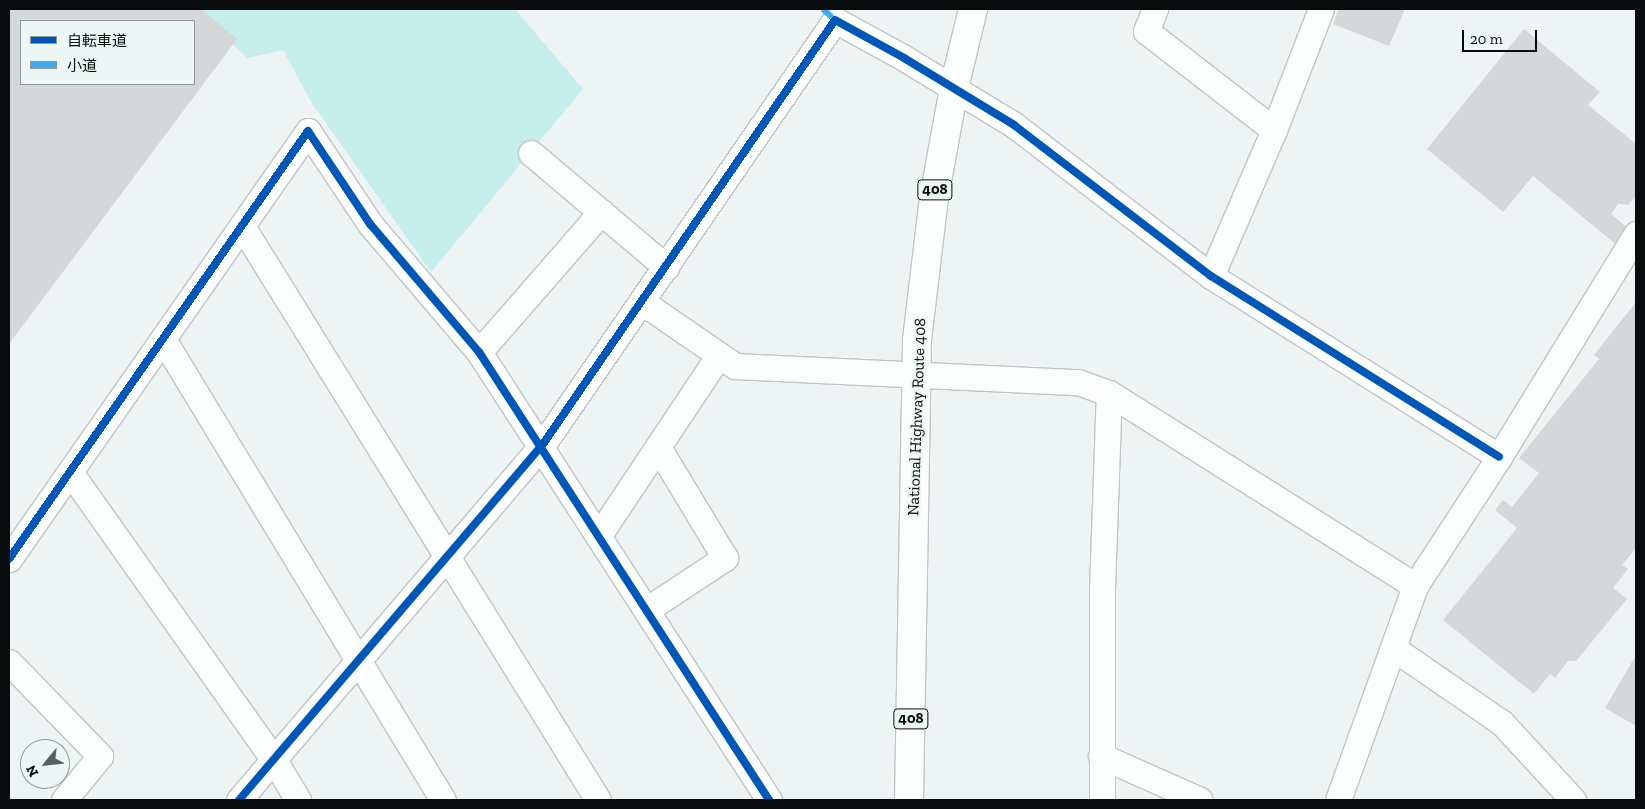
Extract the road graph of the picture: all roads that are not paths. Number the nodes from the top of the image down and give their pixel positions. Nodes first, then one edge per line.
1 (973, 9) edge
2 (1155, 9) edge
3 (1321, 9) edge
4 (841, 15) edge
5 (954, 88) junction
6 (1274, 130) junction
7 (531, 153) dead end
8 (601, 212) junction
9 (242, 226) junction
10 (1636, 234) edge
11 (666, 267) junction
12 (1212, 276) junction
13 (642, 302) junction
14 (164, 338) junction
15 (479, 352) junction
16 (719, 355) junction
17 (915, 373) junction
18 (1109, 393) junction
19 (541, 447) junction
20 (658, 447) junction
21 (1499, 457) junction
22 (70, 472) junction
23 (599, 536) junction
24 (448, 556) junction
25 (9, 559) edge
26 (1415, 586) junction
27 (646, 610) junction
28 (1393, 648) junction
29 (9, 662) edge
30 (358, 662) junction
31 (1101, 756) junction
32 (274, 760) junction
33 (64, 800) edge
34 (239, 800) edge
35 (298, 800) edge
36 (443, 800) edge
37 (598, 800) edge
38 (769, 800) edge
39 (909, 800) edge
40 (1102, 800) edge
41 (1200, 800) edge
42 (1338, 800) edge
43 (1573, 800) edge

1 - 5 highway, National Highway Route 408 / 408
2 - 6 street
3 - 6 street
4 - 5 street
4 - 11 street
5 - 12 street
5 - 17 highway, National Highway Route 408 / 408
6 - 12 street
7 - 8 street
8 - 11 street
8 - 15 street
9 - 14 street
9 - 15 street
9 - 24 street
10 - 21 street
11 - 13 street
12 - 21 street
13 - 16 street
13 - 19 street
14 - 22 street
14 - 30 street
15 - 19 street
16 - 17 street
16 - 20 street
17 - 18 street
17 - 39 highway, National Highway Route 408 / 408
18 - 26 street
18 - 31 street
19 - 23 street
19 - 24 street
20 - 23 street
20 - 27 street
21 - 26 street
22 - 25 street
22 - 32 street
23 - 27 street
24 - 30 street
24 - 37 street
26 - 28 street
27 - 38 street
28 - 42 street
28 - 43 street
29 - 33 street
30 - 32 street
30 - 36 street
31 - 40 street
31 - 41 street
32 - 34 street
32 - 35 street

